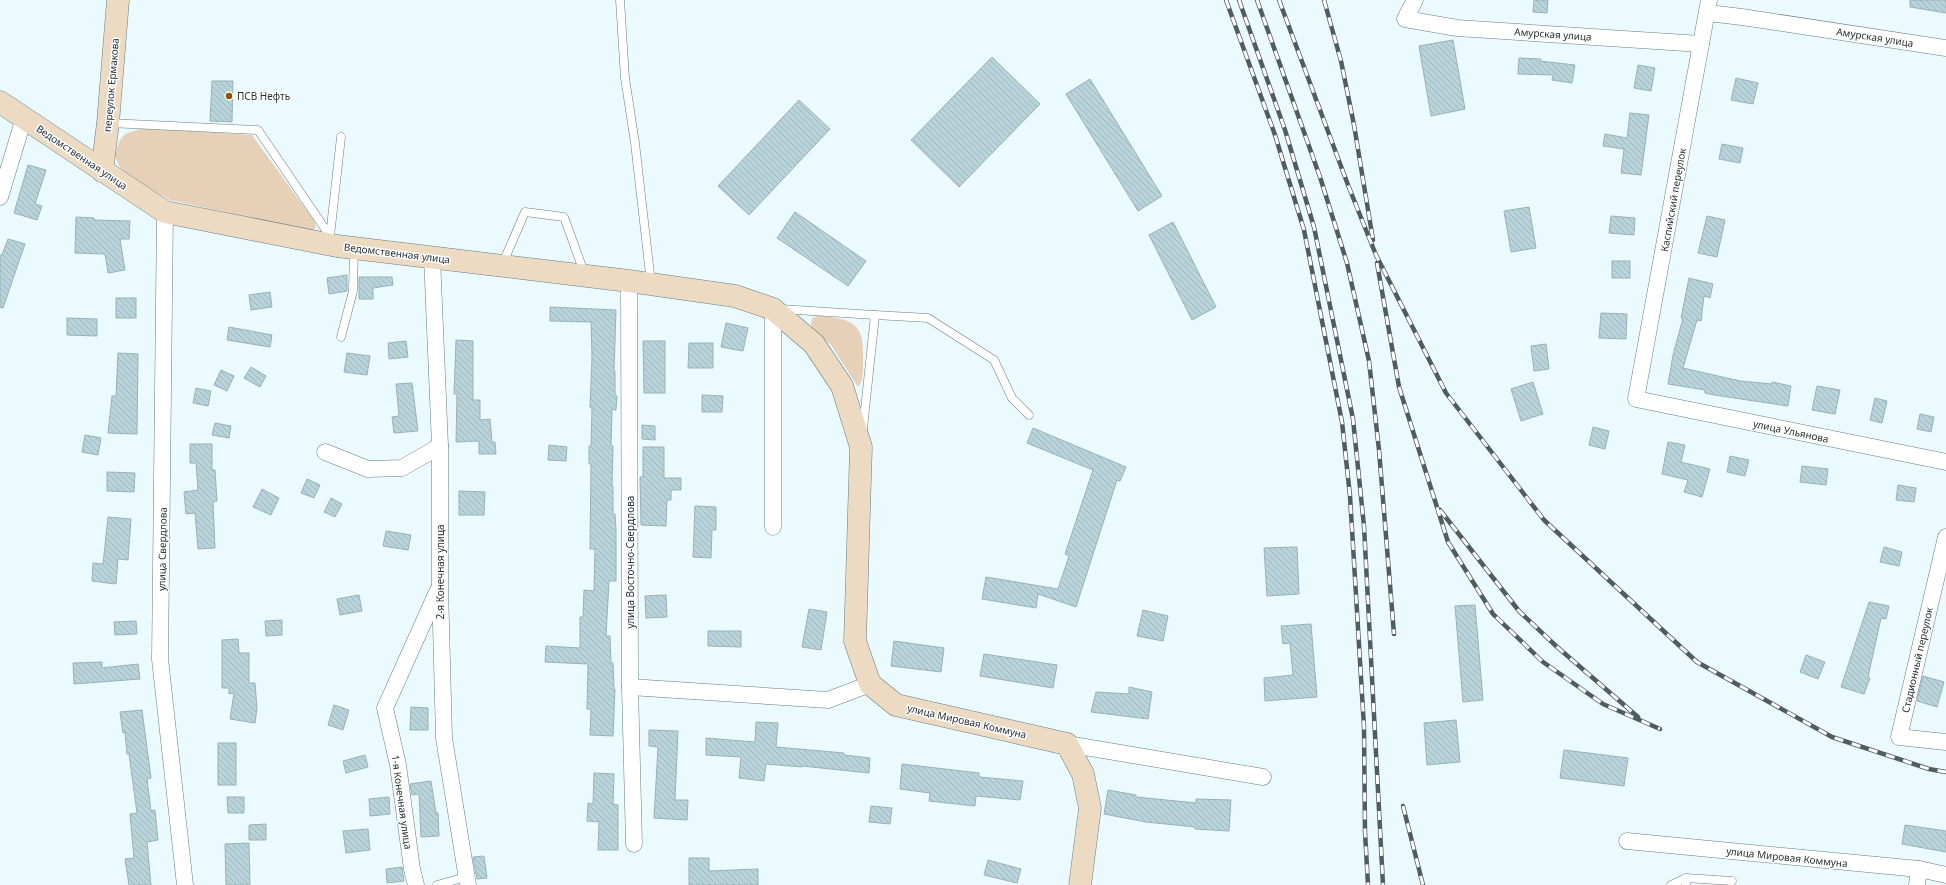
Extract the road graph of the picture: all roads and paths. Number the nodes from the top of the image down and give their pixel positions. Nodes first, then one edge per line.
1 (118, 0) edge
2 (620, 0) edge
3 (1415, 0) edge
4 (1709, 7) edge
5 (1702, 44) junction
6 (1946, 48) edge
7 (0, 102) edge
8 (24, 118) junction
9 (108, 123) junction
10 (341, 137) dead end
11 (102, 171) junction
12 (0, 196) edge
13 (165, 212) junction
14 (340, 243) junction
15 (432, 257) junction
16 (502, 265) junction
17 (585, 275) junction
18 (629, 281) junction
19 (651, 284) junction
20 (774, 309) junction
21 (875, 315) junction
22 (341, 337) dead end
23 (1636, 399) joint
24 (1029, 415) dead end
25 (440, 446) junction
26 (861, 447) junction
27 (325, 452) dead end
28 (1946, 462) edge
29 (773, 527) dead end
30 (1946, 537) edge
31 (440, 587) junction
32 (870, 684) junction
33 (630, 687) junction
34 (1946, 742) edge
35 (1066, 744) junction
36 (1263, 777) dead end
37 (1627, 841) dead end
38 (634, 844) dead end
39 (1946, 875) edge
40 (1918, 877) edge
41 (467, 881) edge
42 (1686, 881) edge
43 (1732, 881) dead end
44 (185, 885) edge
45 (416, 885) edge
46 (437, 885) edge
47 (1080, 885) edge
48 (1671, 885) edge

1 - 9 main road, переулок Ермакова
2 - 19 lane
3 - 5 street, Амурская улица
4 - 5 street, Каспийский переулок
4 - 6 street, Амурская улица
5 - 23 street, Каспийский переулок
7 - 8 main road, Ведомственная улица
8 - 11 main road, Ведомственная улица
8 - 12 street
9 - 11 main road, переулок Ермакова
9 - 14 lane
10 - 14 lane
11 - 13 main road, Ведомственная улица
13 - 14 main road, Ведомственная улица
13 - 44 street, улица Свердлова
14 - 15 main road, Ведомственная улица
14 - 22 lane
15 - 16 main road, Ведомственная улица
15 - 25 street, 2-я Конечная улица
16 - 17 main road, Ведомственная улица
16 - 17 lane
17 - 18 main road, Ведомственная улица
18 - 19 main road, Ведомственная улица
18 - 33 street, улица Восточно-Свердлова
19 - 20 main road, Ведомственная улица
20 - 21 lane
20 - 26 main road, Ведомственная улица
20 - 29 street
21 - 24 lane
21 - 26 lane
23 - 28 street, улица Ульянова
25 - 27 street
25 - 31 street, 2-я Конечная улица
26 - 32 main road, Ведомственная улица
30 - 34 street, Стадионный переулок
31 - 41 street, 2-я Конечная улица
31 - 45 street, 1-я Конечная улица
32 - 33 street
32 - 35 main road, улица Мировая Коммуна
33 - 38 street, улица Восточно-Свердлова
35 - 36 street, улица Мировая Коммуна
35 - 47 main road
37 - 40 street, улица Мировая Коммуна
39 - 40 street, улица Мировая Коммуна
41 - 46 lane
42 - 43 lane
42 - 48 lane

